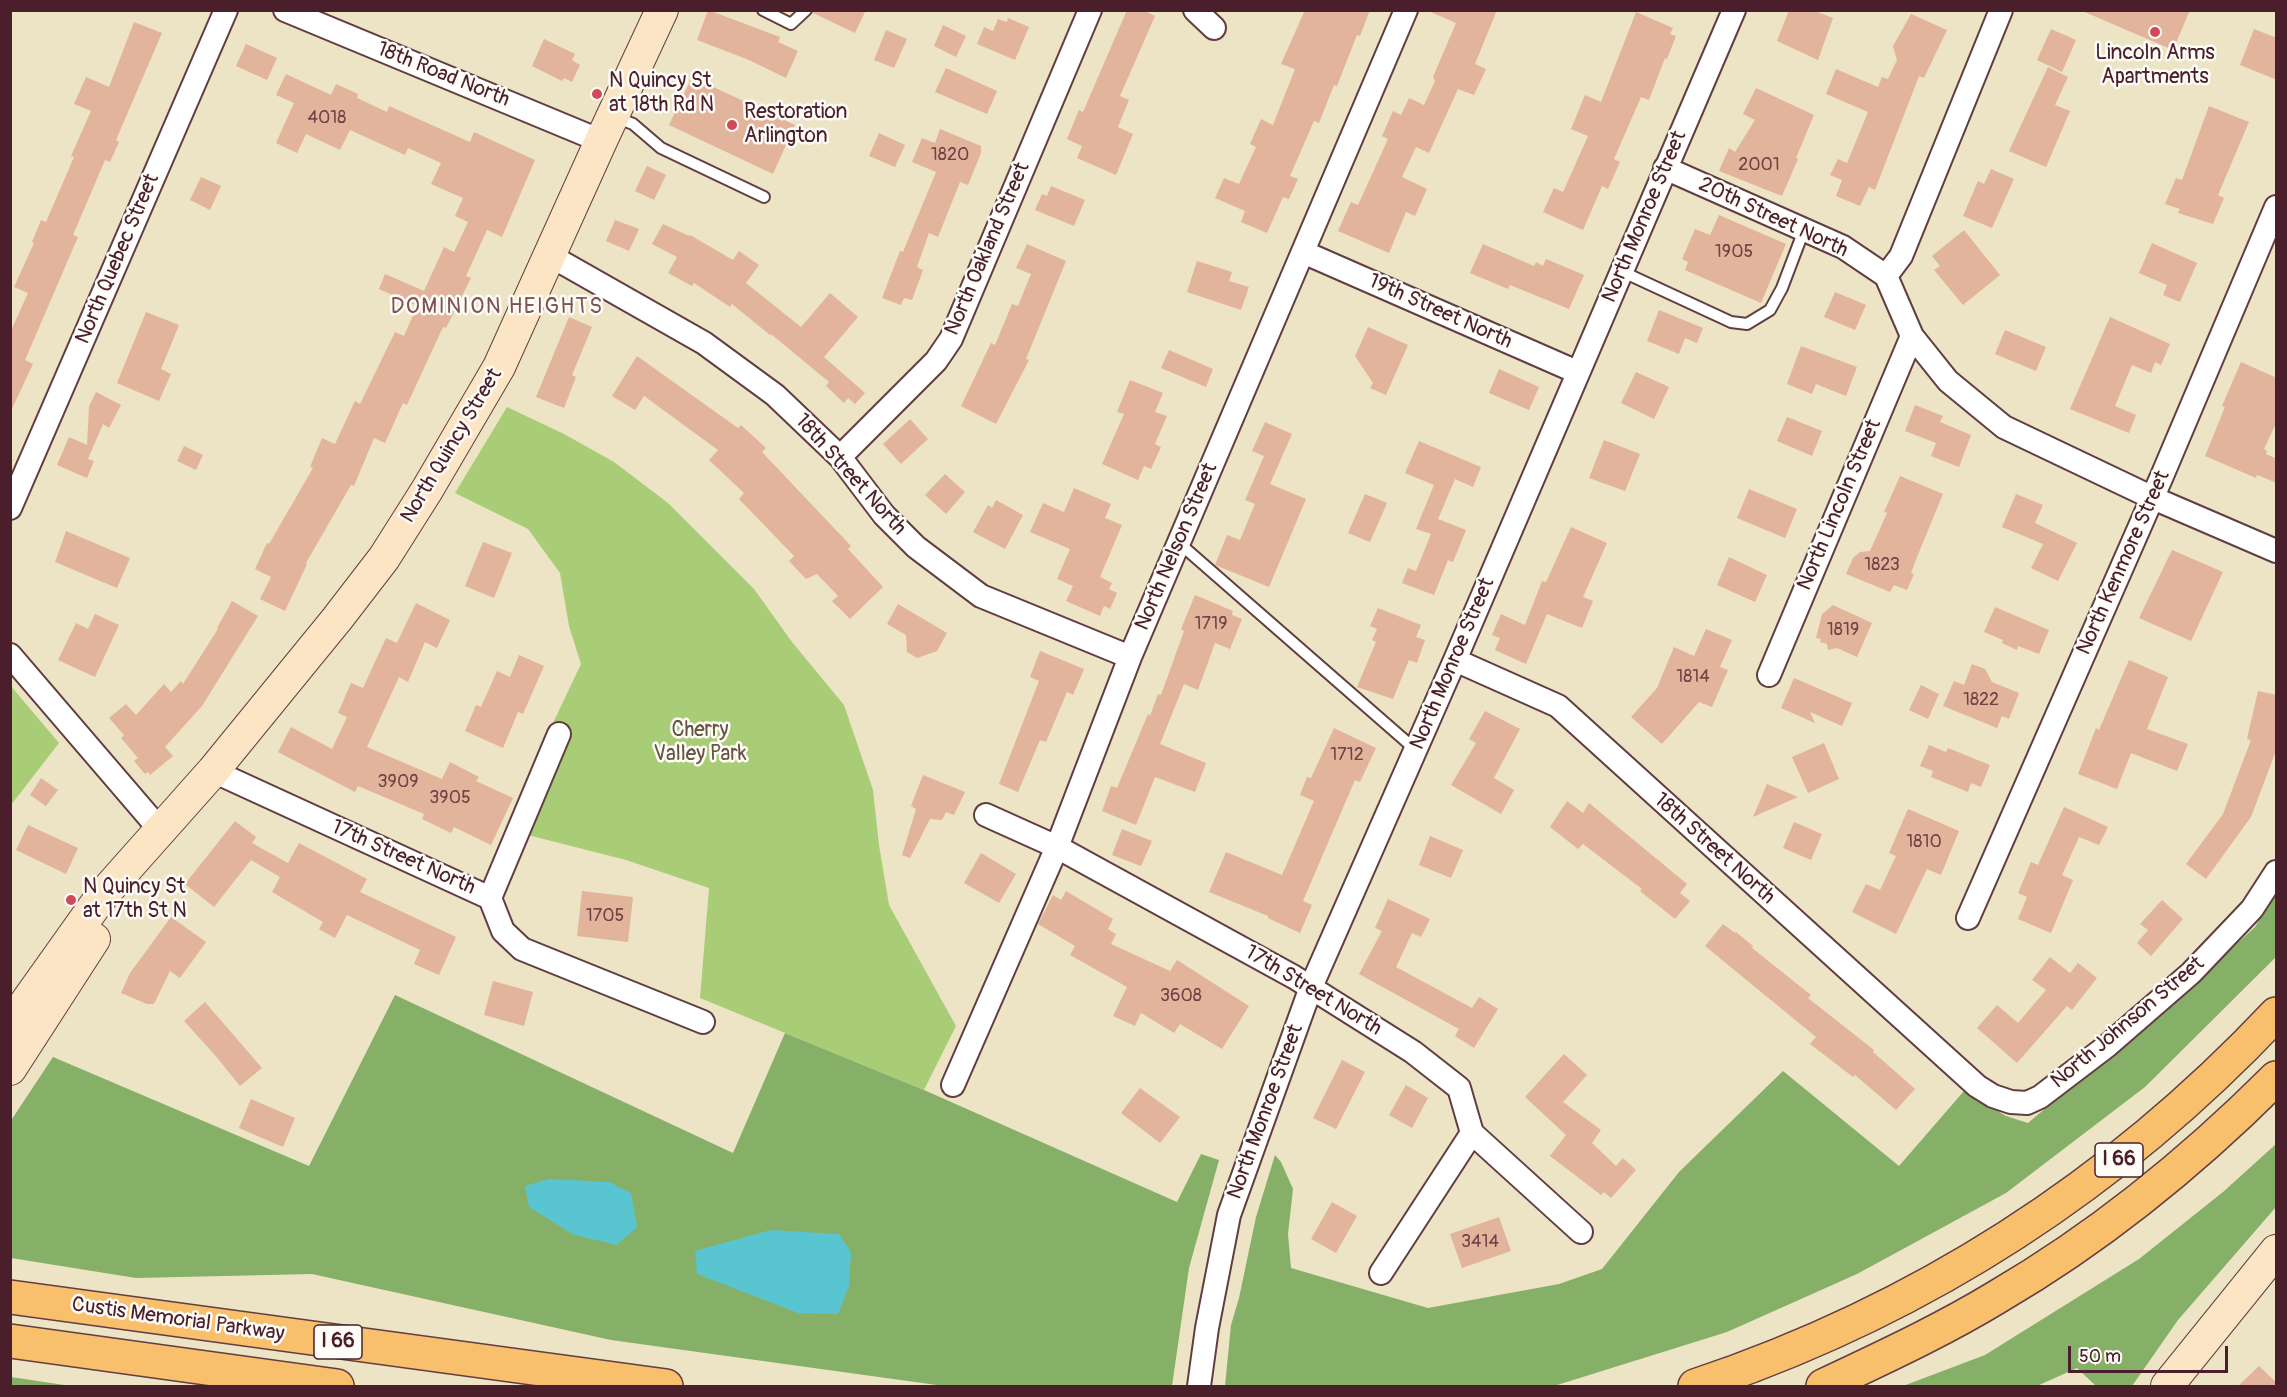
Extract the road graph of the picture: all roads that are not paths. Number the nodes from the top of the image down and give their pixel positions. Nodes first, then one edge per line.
1 (226, 10) edge
2 (285, 10) edge
3 (662, 10) edge
4 (763, 10) edge
5 (806, 10) edge
6 (1090, 10) edge
7 (1195, 10) edge
8 (1406, 10) edge
9 (1734, 10) edge
10 (2001, 10) edge
11 (1214, 28) dead end
12 (607, 128) junction
13 (1665, 168) junction
14 (765, 197) dead end
15 (2277, 207) edge
16 (1804, 230) junction
17 (1303, 252) junction
18 (549, 255) junction
19 (1623, 272) junction
20 (1886, 276) junction
21 (1912, 336) junction
22 (1577, 372) junction
23 (840, 458) junction
24 (2152, 498) junction
25 (10, 508) edge
26 (1178, 543) junction
27 (2277, 551) edge
28 (10, 655) edge
29 (1130, 657) junction
30 (1455, 660) junction
31 (1769, 675) dead end
32 (559, 734) dead end
33 (1416, 750) junction
34 (213, 771) junction
35 (986, 815) dead end
36 (161, 831) junction
37 (1057, 847) junction
38 (2277, 872) edge
39 (490, 898) junction
40 (1968, 918) dead end
41 (1311, 987) junction
42 (2277, 1014) edge
43 (703, 1022) dead end
44 (10, 1025) edge
45 (1956, 1066) joint
46 (10, 1069) edge
47 (2277, 1078) edge
48 (953, 1085) dead end
49 (2277, 1105) edge
50 (1472, 1132) junction
51 (2159, 1186) junction
52 (1581, 1232) dead end
53 (2277, 1251) edge
54 (1381, 1273) dead end
55 (2277, 1278) edge
56 (10, 1297) edge
57 (10, 1341) edge
58 (338, 1386) edge
59 (666, 1386) edge
60 (1199, 1386) edge
61 (1695, 1386) edge
62 (1823, 1386) edge
63 (2167, 1386) edge
64 (2190, 1386) edge

1 - 25 street, North Quebec Street
2 - 12 street, 18th Road North
3 - 12 main road, North Quincy Street
4 - 5 lane
6 - 23 street, North Oakland Street
7 - 11 street
8 - 17 street, North Nelson Street
9 - 13 street, North Monroe Street
10 - 20 street
12 - 14 lane
12 - 18 main road, North Quincy Street
13 - 16 street, 20th Street North
13 - 19 street, North Monroe Street
15 - 24 street, North Kenmore Street
16 - 19 lane
16 - 20 street, 20th Street North
17 - 22 street, 19th Street North
17 - 26 street, North Nelson Street
18 - 23 street, 18th Street North
18 - 34 main road, North Quincy Street
19 - 22 street, North Monroe Street
20 - 21 street
21 - 24 street
21 - 31 street, North Lincoln Street
22 - 30 street, North Monroe Street
23 - 29 street, 18th Street North
24 - 27 street
24 - 40 street, North Kenmore Street
26 - 29 street, North Nelson Street
26 - 33 lane
28 - 36 street
29 - 37 street, North Nelson Street
30 - 33 street, North Monroe Street
30 - 45 street, 18th Street North
32 - 39 street
33 - 41 street, North Monroe Street
34 - 36 main road, North Quincy Street
34 - 39 street, 17th Street North
35 - 37 street, 17th Street North
36 - 44 main road, North Quincy Street
36 - 46 main road, North Quincy Street
37 - 41 street, 17th Street North
37 - 48 street, North Nelson Street
38 - 45 street, North Johnson Street
39 - 43 street, 17th Street North
41 - 50 street, 17th Street North
41 - 60 street, North Monroe Street
42 - 61 highway, I 66
47 - 51 highway, I 66
49 - 51 highway
50 - 52 street
50 - 54 street
51 - 62 highway, I 66
53 - 63 main road
55 - 64 main road
56 - 59 highway, Custis Memorial Parkway / I 66
57 - 58 highway, Custis Memorial Parkway / I 66

